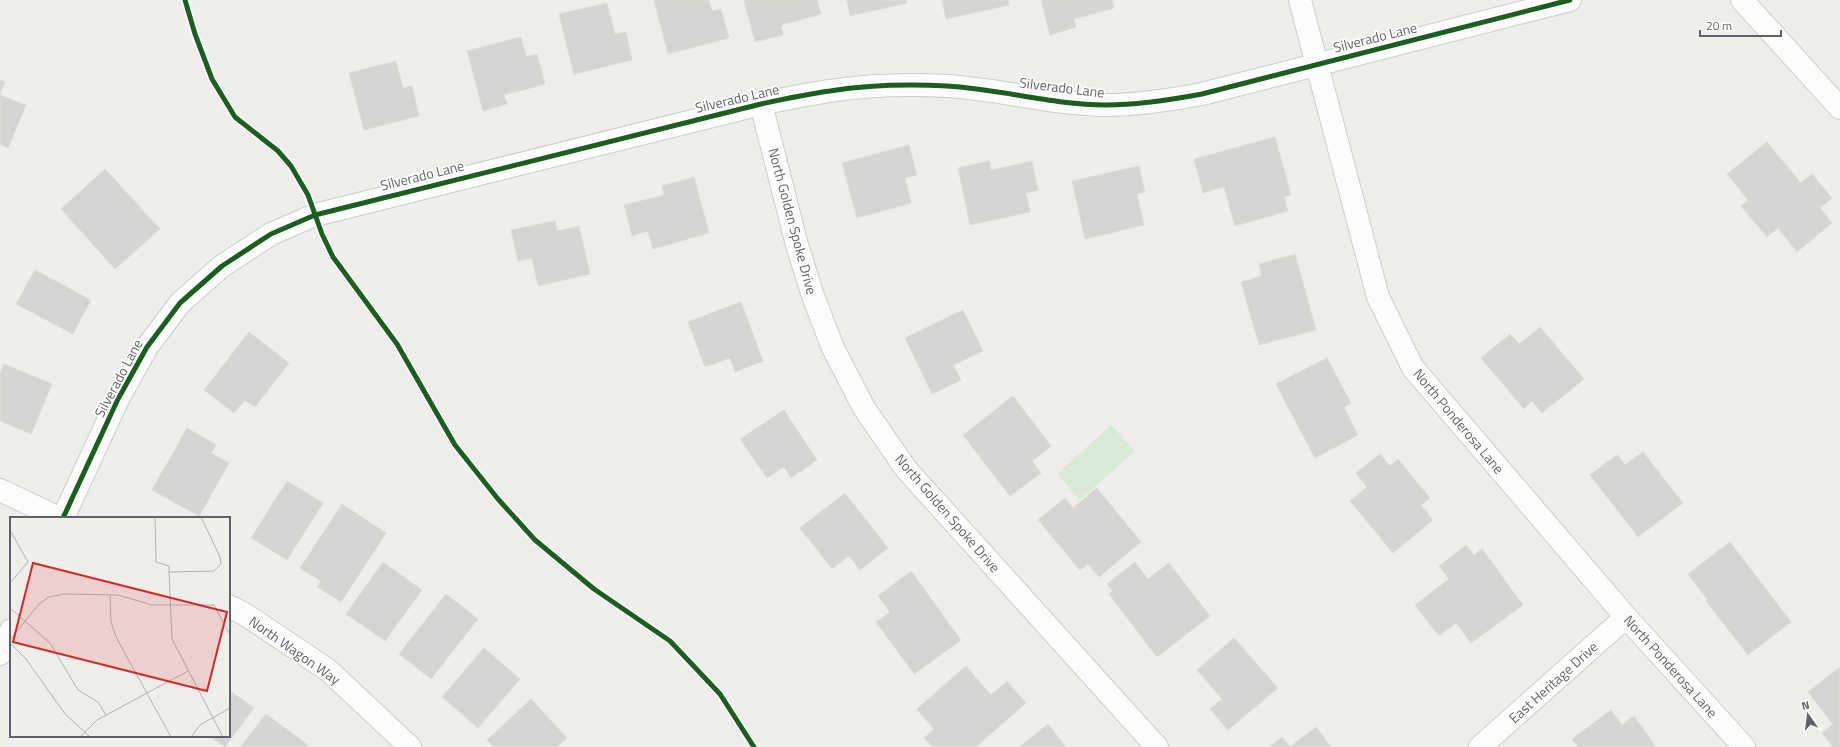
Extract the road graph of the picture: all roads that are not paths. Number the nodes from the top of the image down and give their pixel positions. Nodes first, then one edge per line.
1 (1300, 0) edge
2 (1570, 0) edge
3 (1742, 0) edge
4 (1316, 64) junction
5 (762, 104) junction
6 (1840, 108) edge
7 (0, 490) edge
8 (57, 517) edge
9 (63, 517) edge
10 (230, 607) edge
11 (1626, 617) junction
12 (10, 632) edge
13 (0, 654) edge
14 (410, 747) edge
15 (1157, 747) edge
16 (1480, 747) edge
17 (1744, 747) edge

1 - 4 street, North Ponderosa Lane
2 - 4 street, Silverado Lane
3 - 6 street
4 - 5 street, Silverado Lane
4 - 11 street, North Ponderosa Lane
5 - 9 street, Silverado Lane
5 - 15 street, North Golden Spoke Drive
7 - 8 street
10 - 14 street, North Wagon Way
11 - 16 street, East Heritage Drive
11 - 17 street, North Ponderosa Lane
12 - 13 street

